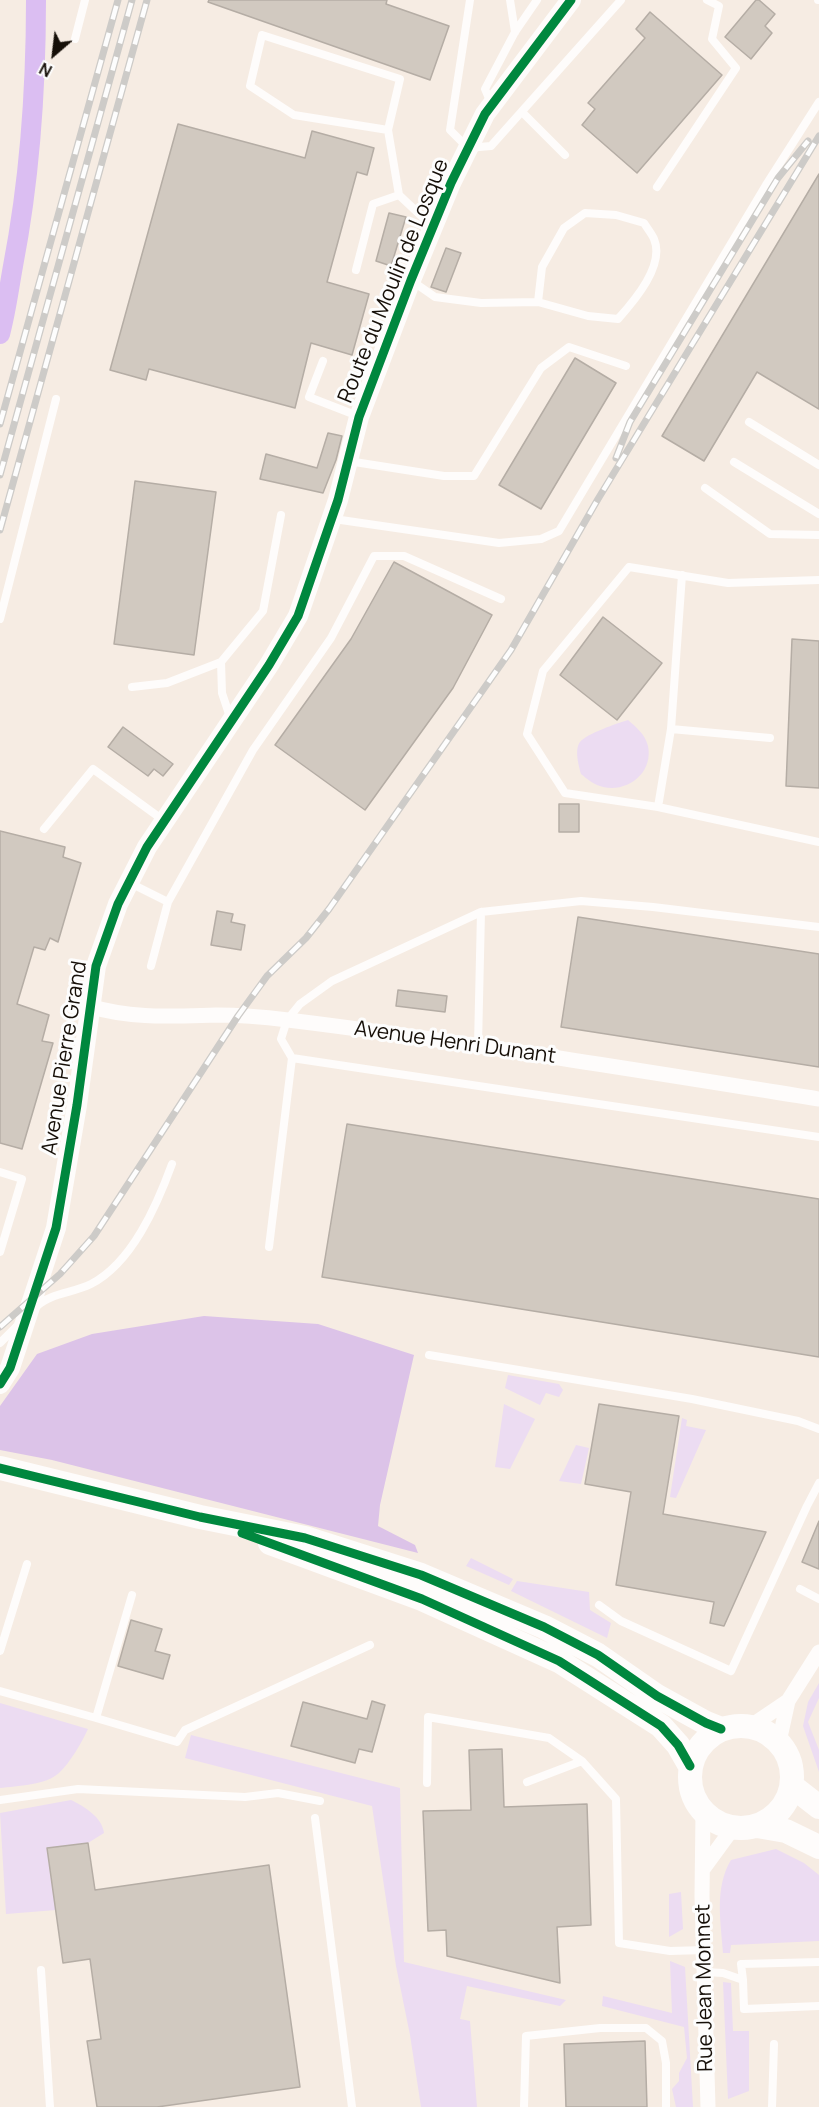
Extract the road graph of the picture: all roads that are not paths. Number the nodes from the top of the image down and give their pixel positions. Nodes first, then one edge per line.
1 (85, 0) edge
2 (470, 0) edge
3 (510, 0) edge
4 (537, 0) edge
5 (571, 0) edge
6 (621, 0) edge
7 (707, 0) edge
8 (514, 32) junction
9 (75, 39) dead end
10 (819, 102) edge
11 (492, 105) junction
12 (522, 112) junction
13 (388, 130) junction
14 (468, 148) junction
15 (565, 155) dead end
16 (657, 187) dead end
17 (399, 195) junction
18 (433, 227) junction
19 (356, 270) dead end
20 (411, 280) junction
21 (538, 303) junction
22 (322, 361) dead end
23 (626, 366) dead end
24 (56, 399) dead end
25 (359, 417) junction
26 (749, 422) dead end
27 (348, 461) junction
28 (734, 462) dead end
29 (819, 465) edge
30 (705, 489) dead end
31 (338, 500) joint
32 (819, 514) edge
33 (281, 515) dead end
34 (332, 519) junction
35 (819, 535) edge
36 (682, 575) junction
37 (819, 580) edge
38 (501, 599) dead end
39 (0, 620) edge
40 (221, 662) junction
41 (132, 687) dead end
42 (231, 722) junction
43 (671, 729) junction
44 (770, 738) dead end
45 (658, 807) junction
46 (165, 820) junction
47 (44, 829) dead end
48 (819, 842) edge
49 (129, 882) junction
50 (168, 902) junction
51 (481, 912) junction
52 (819, 927) edge
53 (151, 966) dead end
54 (90, 1006) junction
55 (287, 1020) junction
56 (478, 1045) junction
57 (292, 1058) junction
58 (819, 1099) edge
59 (819, 1137) edge
60 (172, 1164) dead end
61 (0, 1172) edge
62 (269, 1246) dead end
63 (0, 1252) edge
64 (28, 1314) junction
65 (0, 1343) edge
66 (429, 1355) dead end
67 (0, 1384) edge
68 (819, 1429) edge
69 (0, 1468) edge
70 (819, 1483) edge
71 (200, 1517) junction
72 (27, 1564) dead end
73 (800, 1589) dead end
74 (132, 1595) dead end
75 (819, 1599) edge
76 (599, 1605) dead end
77 (370, 1645) dead end
78 (0, 1651) edge
79 (819, 1652) edge
80 (0, 1691) edge
81 (788, 1701) junction
82 (96, 1718) junction
83 (751, 1726) junction
84 (722, 1729) junction
85 (778, 1742) junction
86 (582, 1761) junction
87 (690, 1766) junction
88 (527, 1782) dead end
89 (427, 1783) dead end
90 (792, 1786) junction
91 (0, 1800) edge
92 (320, 1801) dead end
93 (819, 1807) edge
94 (703, 1812) junction
95 (315, 1818) dead end
96 (757, 1826) junction
97 (733, 1828) junction
98 (819, 1847) edge
99 (703, 1869) junction
100 (705, 1950) junction
101 (819, 1962) edge
102 (41, 1970) dead end
103 (705, 1972) junction
104 (743, 1980) junction
105 (819, 2006) edge
106 (774, 2044) dead end
107 (50, 2107) edge
108 (352, 2107) edge
109 (524, 2107) edge
110 (666, 2107) edge
111 (708, 2107) edge
112 (772, 2107) edge

1 - 9 lane
2 - 14 lane
3 - 8 lane
4 - 8 lane
5 - 11 street, Route du Moulin de Losque
6 - 12 lane
7 - 16 lane
8 - 11 lane
10 - 34 lane
11 - 14 street, Route du Moulin de Losque
12 - 14 lane
12 - 15 lane
13 - 13 lane
13 - 17 lane
14 - 18 street, Route du Moulin de Losque
17 - 18 lane
17 - 19 lane
18 - 20 street, Route du Moulin de Losque
20 - 21 lane
20 - 25 street, Route du Moulin de Losque
21 - 21 lane
22 - 25 lane
23 - 27 lane
24 - 39 lane
25 - 27 street, Route du Moulin de Losque
26 - 29 lane
27 - 31 street, Route du Moulin de Losque
28 - 32 lane
30 - 35 lane
31 - 34 street, Avenue Pierre Grand
33 - 40 lane
34 - 42 street, Avenue Pierre Grand
36 - 37 lane
36 - 43 lane
36 - 45 lane
38 - 50 lane
40 - 41 lane
40 - 42 lane
42 - 46 street, Avenue Pierre Grand
43 - 44 lane
43 - 45 lane
45 - 48 lane
46 - 47 lane
46 - 49 street, Avenue Pierre Grand
49 - 50 lane
49 - 54 street, Avenue Pierre Grand
50 - 53 lane
51 - 52 lane
51 - 55 lane
51 - 56 lane
54 - 55 street, Avenue Henri Dunant
54 - 64 street, Avenue Pierre Grand
55 - 56 street, Avenue Henri Dunant
55 - 57 lane
56 - 58 street, Avenue Henri Dunant
57 - 59 lane
57 - 62 lane
60 - 64 lane
61 - 63 lane
64 - 65 lane
64 - 67 street, Avenue Pierre Grand
66 - 68 lane
69 - 71 main road
70 - 76 lane
71 - 84 main road
71 - 87 main road
72 - 78 lane
73 - 75 lane
74 - 82 lane
77 - 82 lane
79 - 81 street
80 - 82 lane
81 - 83 street
81 - 85 street
83 - 84 main road
83 - 85 main road
84 - 87 main road
85 - 90 main road
86 - 88 lane
86 - 89 lane
86 - 100 lane
87 - 94 main road
90 - 93 main road
90 - 96 main road
91 - 92 lane
94 - 97 main road
94 - 99 street, Rue Jean Monnet
95 - 108 lane
96 - 97 main road
96 - 98 main road
97 - 99 street
99 - 100 street, Rue Jean Monnet
100 - 103 street, Rue Jean Monnet
101 - 104 lane
102 - 107 lane
103 - 104 lane
103 - 111 street, Rue Jean Monnet
104 - 105 lane
106 - 112 lane
109 - 110 lane

